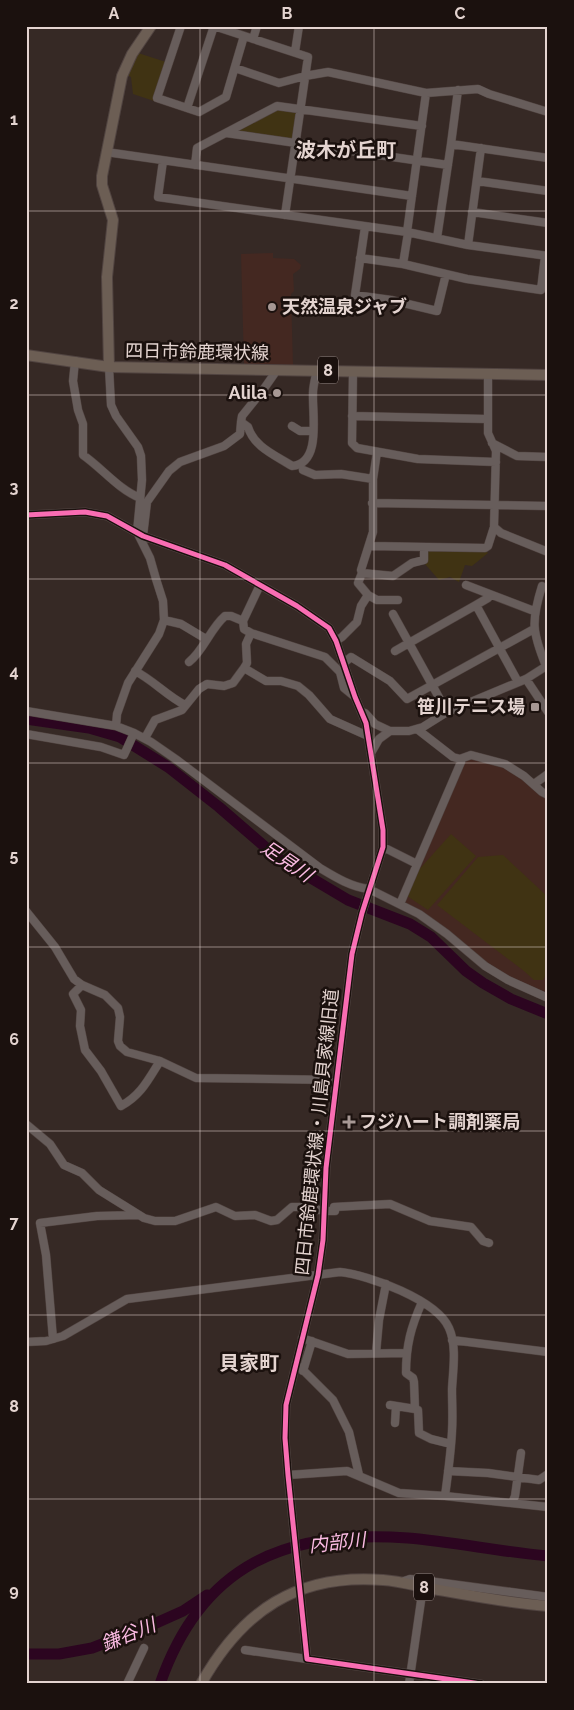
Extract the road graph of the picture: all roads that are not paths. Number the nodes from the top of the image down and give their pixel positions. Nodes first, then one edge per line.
1 (151, 26) edge
2 (181, 26) edge
3 (258, 26) edge
4 (298, 26) edge
5 (218, 27) edge
6 (244, 36) junction
7 (253, 39) junction
8 (295, 52) junction
9 (235, 68) junction
10 (305, 76) junction
11 (458, 90) junction
12 (426, 93) junction
13 (187, 108) junction
14 (300, 109) junction
15 (548, 112) edge
16 (422, 126) junction
17 (226, 133) junction
18 (296, 143) junction
19 (451, 144) junction
20 (481, 148) junction
21 (106, 152) junction
22 (548, 158) edge
23 (417, 160) junction
24 (163, 161) junction
25 (194, 165) junction
26 (448, 165) junction
27 (291, 179) junction
28 (477, 181) junction
29 (548, 191) edge
30 (412, 196) junction
31 (472, 212) junction
32 (285, 215) junction
33 (548, 223) edge
34 (365, 227) junction
35 (407, 232) junction
36 (437, 238) junction
37 (468, 245) junction
38 (547, 256) edge
39 (360, 258) junction
40 (403, 264) junction
41 (446, 274) junction
42 (26, 355) edge
43 (74, 361) junction
44 (109, 366) junction
45 (278, 370) junction
46 (316, 370) junction
47 (353, 371) junction
48 (488, 373) junction
49 (548, 374) edge
50 (352, 416) junction
51 (487, 419) junction
52 (241, 422) junction
53 (292, 426) dead end
54 (313, 431) junction
55 (492, 443) junction
56 (376, 452) junction
57 (548, 457) edge
58 (496, 462) junction
59 (303, 470) dead end
60 (373, 480) junction
61 (140, 498) junction
62 (372, 503) junction
63 (495, 505) junction
64 (548, 506) edge
65 (26, 515) edge
66 (494, 527) junction
67 (140, 534) junction
68 (370, 546) junction
69 (424, 547) junction
70 (548, 552) edge
71 (362, 573) junction
72 (260, 585) junction
73 (466, 585) dead end
74 (542, 586) dead end
75 (368, 595) junction
76 (488, 598) dead end
77 (398, 600) dead end
78 (476, 606) junction
79 (534, 611) junction
80 (393, 614) dead end
81 (164, 620) junction
82 (243, 621) junction
83 (534, 629) junction
84 (250, 633) junction
85 (206, 639) junction
86 (336, 641) junction
87 (409, 643) junction
88 (499, 648) junction
89 (395, 651) dead end
90 (189, 662) dead end
91 (547, 665) edge
92 (244, 668) junction
93 (343, 668) junction
94 (136, 671) junction
95 (522, 681) junction
96 (433, 684) junction
97 (185, 705) junction
98 (360, 707) junction
99 (26, 711) edge
100 (448, 712) junction
101 (548, 712) edge
102 (116, 726) junction
103 (417, 729) junction
104 (390, 732) junction
105 (134, 733) junction
106 (26, 734) edge
107 (368, 736) junction
108 (145, 738) junction
109 (370, 754) junction
110 (460, 759) junction
111 (548, 774) edge
112 (534, 784) junction
113 (548, 795) edge
114 (382, 847) junction
115 (417, 864) junction
116 (369, 890) junction
117 (400, 904) junction
118 (26, 911) edge
119 (82, 985) junction
120 (547, 995) edge
121 (160, 1061) junction
122 (336, 1080) junction
123 (26, 1124) edge
124 (325, 1212) junction
125 (139, 1215) junction
126 (489, 1243) dead end
127 (318, 1275) junction
128 (386, 1284) junction
129 (422, 1302) junction
130 (302, 1338) junction
131 (53, 1340) junction
132 (452, 1340) junction
133 (26, 1342) edge
134 (312, 1342) junction
135 (548, 1352) edge
136 (376, 1353) junction
137 (406, 1353) junction
138 (296, 1363) junction
139 (303, 1371) junction
140 (415, 1409) junction
141 (395, 1423) dead end
142 (451, 1444) junction
143 (521, 1452) dead end
144 (448, 1471) junction
145 (548, 1474) edge
146 (359, 1475) junction
147 (517, 1477) junction
148 (289, 1478) junction
149 (445, 1496) junction
150 (512, 1502) junction
151 (548, 1507) edge
152 (401, 1582) junction
153 (300, 1585) junction
154 (422, 1587) junction
155 (548, 1597) edge
156 (548, 1606) edge
157 (144, 1648) dead end
158 (245, 1650) dead end
159 (307, 1659) junction
160 (134, 1666) junction
161 (410, 1673) junction
162 (122, 1684) edge
163 (127, 1684) edge
164 (201, 1684) edge
165 (409, 1684) edge
166 (481, 1684) edge

1 - 21 main road, 四日市鈴鹿環状線
2 - 13 street
3 - 7 street
4 - 8 street
5 - 6 street
5 - 13 street
6 - 7 street
6 - 9 street
7 - 8 street
8 - 10 street
9 - 10 street
9 - 13 street
10 - 12 street
10 - 14 street
11 - 12 street
11 - 15 street
11 - 19 street
12 - 16 street
14 - 16 street
14 - 17 street
14 - 18 street
16 - 23 street
17 - 18 street
17 - 25 street
18 - 23 street
18 - 27 street
19 - 20 street
19 - 26 street
20 - 22 street
20 - 28 street
21 - 24 street
21 - 44 main road, 四日市鈴鹿環状線
23 - 26 street
23 - 30 street
24 - 25 street
24 - 32 street
25 - 27 street
26 - 36 street
27 - 30 street
27 - 32 street
28 - 29 street
28 - 31 street
30 - 35 street
31 - 33 street
31 - 37 street
32 - 34 street
34 - 35 street
34 - 39 street
35 - 36 street
35 - 40 street
36 - 37 street
37 - 38 street
38 - 41 street
39 - 40 street
39 - 41 street
40 - 41 street
42 - 43 main road
43 - 44 main road
43 - 61 street
44 - 45 main road, 四日市鈴鹿環状線 / 8
44 - 61 street
45 - 46 main road, 四日市鈴鹿環状線 / 8
45 - 52 street
46 - 47 main road, 四日市鈴鹿環状線 / 8
46 - 54 street
47 - 48 main road, 四日市鈴鹿環状線 / 8
47 - 50 street
48 - 49 main road, 四日市鈴鹿環状線 / 8
48 - 51 street
50 - 51 street
50 - 56 street
51 - 55 street
52 - 54 street
52 - 67 street
53 - 54 street
55 - 57 street
55 - 58 street
56 - 58 street
56 - 60 street
58 - 63 street
59 - 60 street
60 - 62 street
61 - 67 street
62 - 63 street
62 - 68 street
63 - 64 street
63 - 66 street
65 - 67 street
66 - 69 street
66 - 70 street
67 - 72 street
67 - 81 street
68 - 69 street
68 - 71 street
69 - 71 street
71 - 75 street
72 - 82 street
72 - 86 street
73 - 79 street
74 - 79 street
75 - 77 street
75 - 86 street
76 - 78 street
78 - 87 street
78 - 88 street
79 - 83 street
80 - 87 street
81 - 85 street
81 - 94 street
82 - 84 street
82 - 85 street
83 - 88 street
83 - 91 street
84 - 92 street
84 - 93 street
85 - 90 street
86 - 93 street
87 - 89 street
87 - 96 street
88 - 95 street
88 - 96 street
91 - 95 street
92 - 97 street
92 - 107 street
93 - 96 street
93 - 98 street, 四日市鈴鹿環状線・川島貝家線旧道
94 - 97 street
94 - 102 street
95 - 100 street
95 - 101 street
96 - 100 street
97 - 108 street
98 - 104 street
98 - 107 street, 四日市鈴鹿環状線・川島貝家線旧道
99 - 102 street
100 - 103 street
102 - 105 street
103 - 104 street
103 - 110 street
104 - 109 street
105 - 106 street
105 - 108 street
107 - 109 street, 四日市鈴鹿環状線・川島貝家線旧道
108 - 116 street
109 - 114 street, 四日市鈴鹿環状線・川島貝家線旧道
110 - 112 street
110 - 115 street
111 - 112 street
112 - 113 street
114 - 115 street
114 - 116 street, 四日市鈴鹿環状線・川島貝家線旧道
115 - 117 street
116 - 117 street
116 - 122 street, 四日市鈴鹿環状線・川島貝家線旧道
117 - 120 street
118 - 119 street
119 - 121 street
119 - 121 street
121 - 122 street
122 - 124 street, 四日市鈴鹿環状線・川島貝家線旧道
123 - 125 street
124 - 125 street
124 - 126 street
124 - 127 street, 四日市鈴鹿環状線・川島貝家線旧道
125 - 131 street
127 - 128 street
127 - 130 street, 四日市鈴鹿環状線・川島貝家線旧道
127 - 131 street
128 - 129 street
128 - 136 street
129 - 132 street
129 - 137 street
130 - 134 street
130 - 138 street, 四日市鈴鹿環状線・川島貝家線旧道
131 - 133 street
132 - 135 street
132 - 142 street
134 - 136 street
134 - 139 street
136 - 137 street
137 - 140 street
138 - 139 street
138 - 148 street, 四日市鈴鹿環状線・川島貝家線旧道
139 - 146 street
140 - 141 street
140 - 142 street
142 - 144 street
143 - 147 street
144 - 147 street
144 - 149 street
145 - 147 street
146 - 148 street
146 - 149 street
147 - 150 street
148 - 153 street, 四日市鈴鹿環状線・川島貝家線旧道
149 - 150 street
150 - 151 street
152 - 153 main road, 8
152 - 154 main road, 8
152 - 155 street
153 - 159 street, 四日市鈴鹿環状線・川島貝家線旧道
153 - 164 main road, 8
154 - 156 main road, 8
154 - 161 street
157 - 160 street
158 - 159 street
159 - 161 street
160 - 162 street
160 - 163 street
161 - 165 street
161 - 166 street

